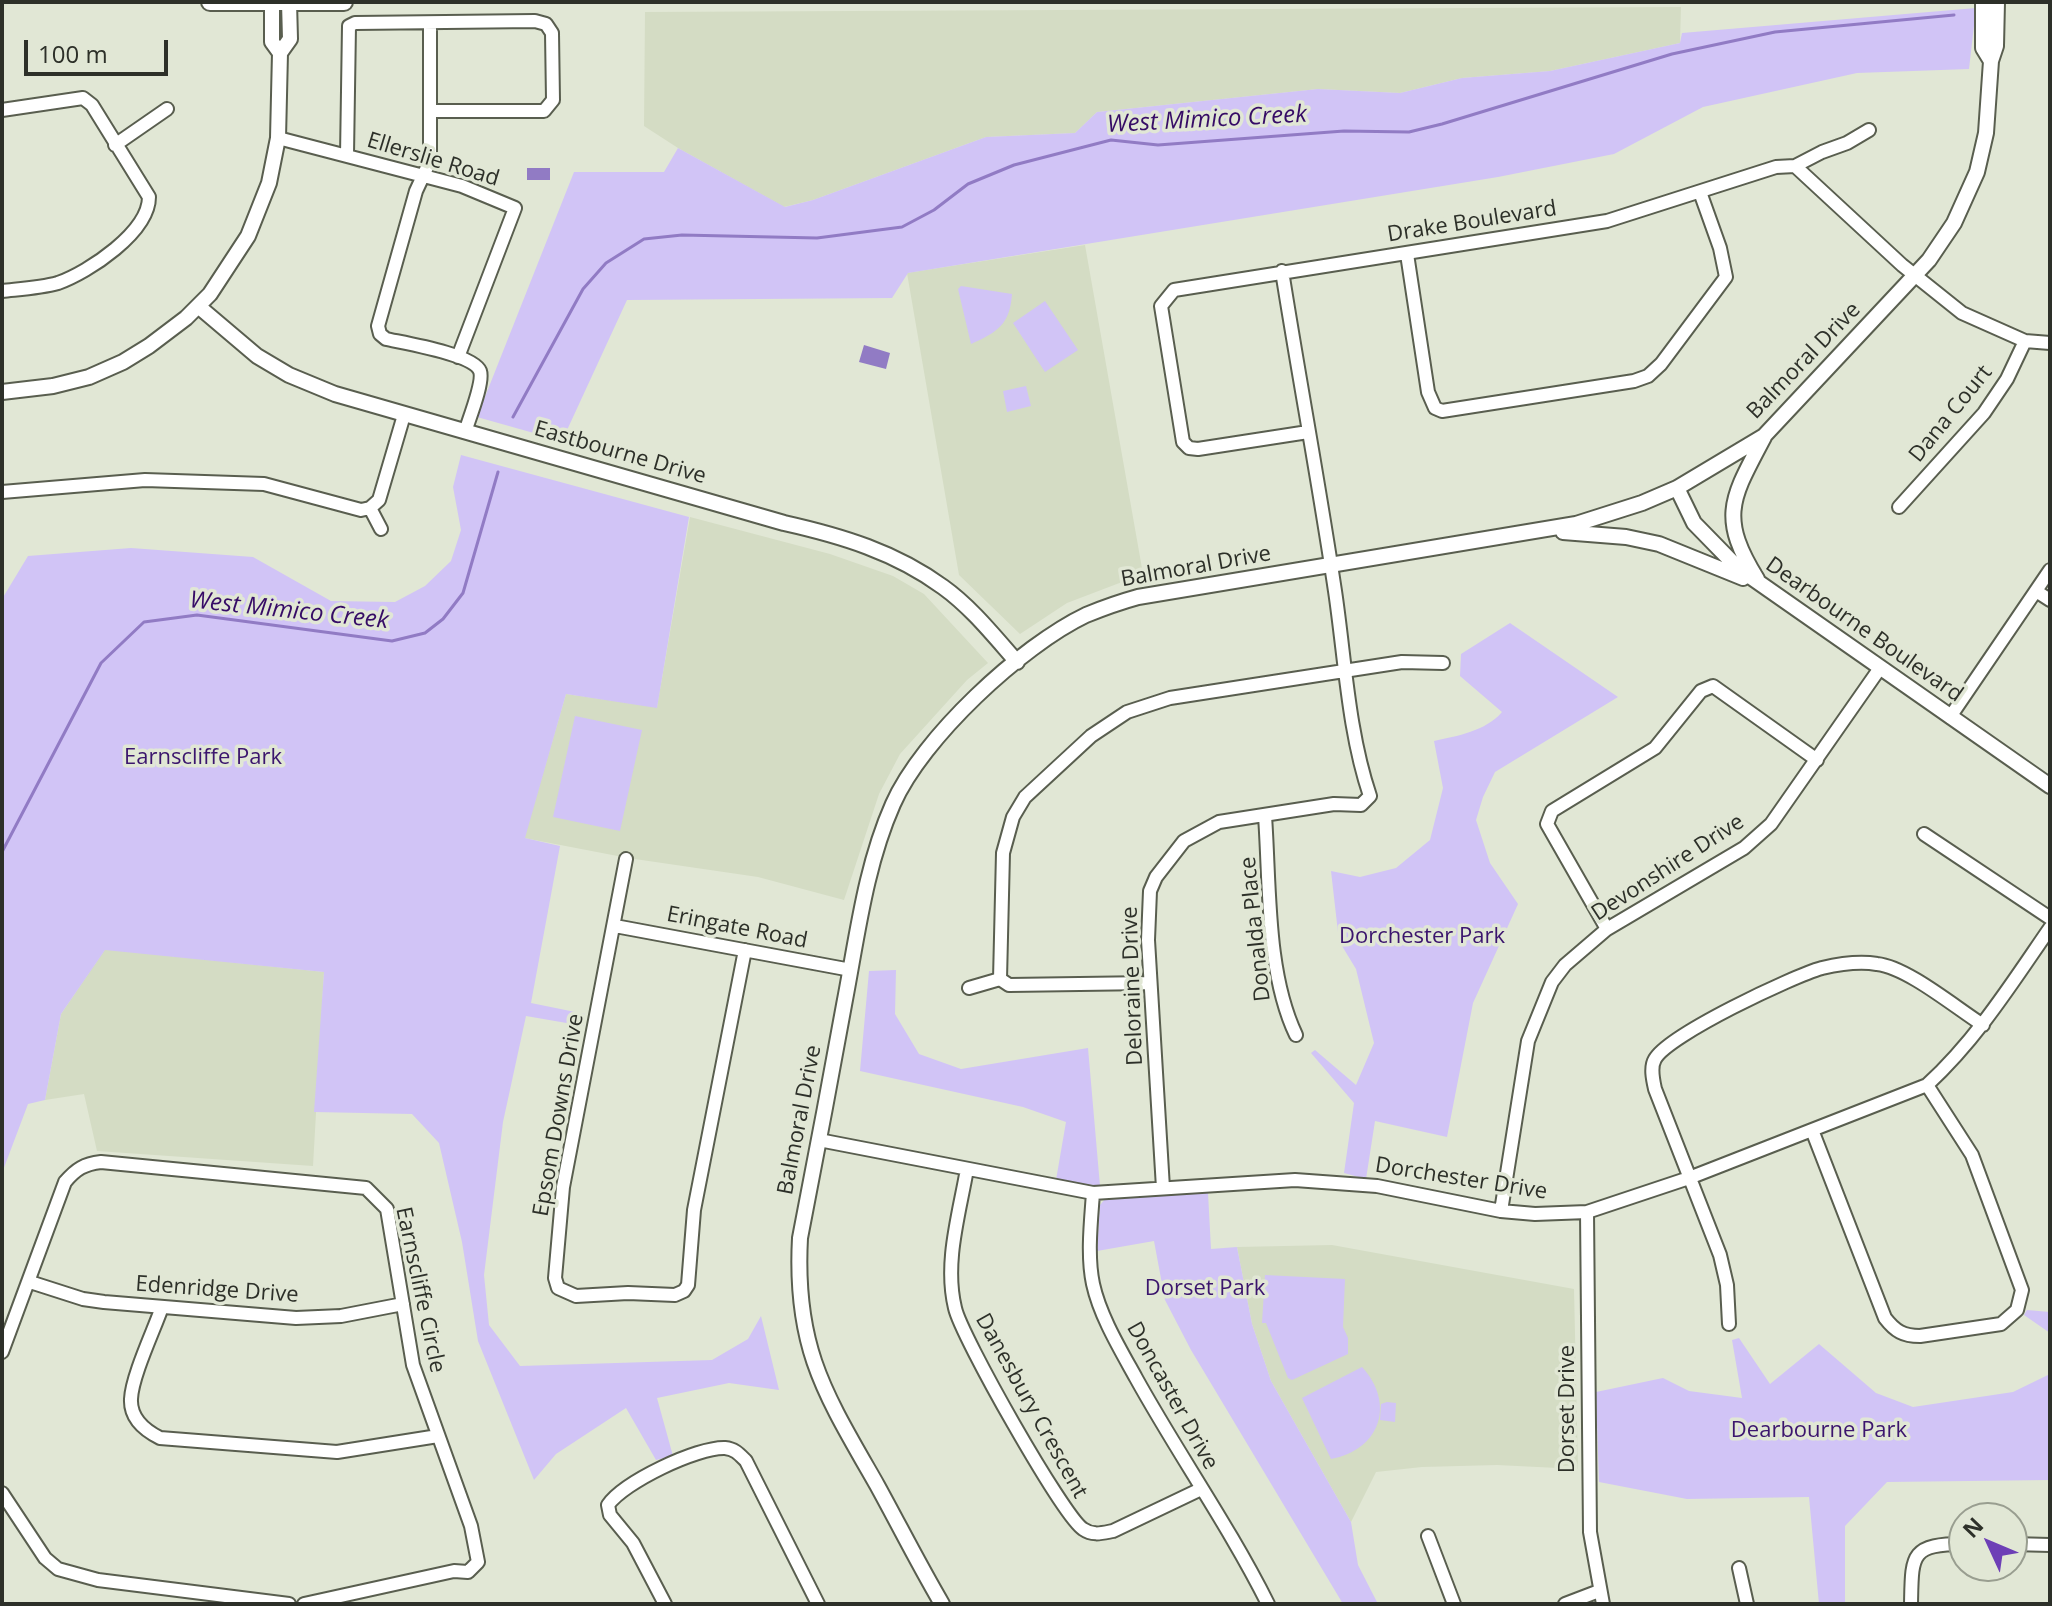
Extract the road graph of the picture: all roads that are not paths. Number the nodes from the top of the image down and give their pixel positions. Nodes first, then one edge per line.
1 (210, 2) edge
2 (272, 2) edge
3 (289, 2) edge
4 (344, 2) edge
5 (1983, 2) edge
6 (1997, 2) edge
7 (430, 23) junction
8 (280, 53) junction
9 (1991, 61) junction
10 (167, 109) dead end
11 (2, 110) edge
12 (430, 111) junction
13 (1869, 130) dead end
14 (278, 138) junction
15 (115, 145) junction
16 (347, 155) junction
17 (1795, 166) junction
18 (424, 177) junction
19 (1700, 192) junction
20 (1407, 254) junction
21 (1282, 271) junction
22 (1916, 276) junction
23 (2, 291) edge
24 (198, 306) junction
25 (2025, 341) junction
26 (2050, 343) edge
27 (458, 357) junction
28 (2, 392) edge
29 (404, 415) junction
30 (465, 432) junction
31 (1308, 432) junction
32 (1764, 436) junction
33 (1677, 488) junction
34 (2, 492) edge
35 (1899, 507) dead end
36 (370, 508) junction
37 (381, 529) dead end
38 (1542, 531) junction
39 (1331, 565) junction
40 (2050, 570) edge
41 (1761, 586) junction
42 (2036, 591) junction
43 (2050, 600) edge
44 (1017, 662) junction
45 (1443, 663) dead end
46 (1880, 668) junction
47 (1346, 670) junction
48 (1950, 717) junction
49 (1817, 760) junction
50 (2050, 786) edge
51 (1265, 816) junction
52 (1924, 834) dead end
53 (626, 859) dead end
54 (2050, 918) edge
55 (615, 926) junction
56 (2050, 928) edge
57 (1607, 929) junction
58 (745, 950) junction
59 (851, 970) junction
60 (1000, 979) junction
61 (1150, 983) junction
62 (969, 988) dead end
63 (1983, 1025) junction
64 (1296, 1035) dead end
65 (1927, 1085) junction
66 (1812, 1130) junction
67 (819, 1140) junction
68 (967, 1169) junction
69 (1689, 1178) junction
70 (1163, 1188) junction
71 (1093, 1193) junction
72 (1501, 1211) junction
73 (1587, 1212) junction
74 (30, 1282) junction
75 (403, 1304) junction
76 (162, 1307) junction
77 (1729, 1324) dead end
78 (2, 1352) edge
79 (438, 1436) junction
80 (1201, 1489) junction
81 (2, 1493) edge
82 (1428, 1536) dead end
83 (2028, 1544) edge
84 (1948, 1545) edge
85 (2050, 1545) edge
86 (1739, 1568) dead end
87 (1599, 1591) junction
88 (937, 1602) edge
89 (1265, 1603) edge
90 (289, 1604) edge
91 (304, 1604) edge
92 (665, 1604) edge
93 (818, 1604) edge
94 (1454, 1604) edge
95 (1565, 1604) edge
96 (1603, 1604) edge
97 (1747, 1604) edge
98 (1911, 1604) edge

1 - 2 main road
2 - 3 main road
2 - 8 street
3 - 4 main road
3 - 8 street
5 - 9 street, Balmoral Drive
6 - 9 street, Balmoral Drive
7 - 12 street
7 - 12 street
7 - 16 street
8 - 14 street
9 - 22 street, Balmoral Drive
10 - 15 street
11 - 15 street
12 - 18 street
13 - 17 street, Drake Boulevard
14 - 16 street, Ellerslie Road
14 - 24 street
15 - 23 street
16 - 18 street, Ellerslie Road
17 - 19 street, Drake Boulevard
17 - 22 street
18 - 27 street
18 - 27 street, Ellerslie Road
19 - 20 street, Drake Boulevard
19 - 20 street
20 - 21 street, Drake Boulevard
21 - 31 street
21 - 31 street, Drake Boulevard
22 - 25 street
22 - 32 street, Balmoral Drive
24 - 28 street
24 - 29 street, Eastbourne Drive
25 - 26 street
25 - 35 street, Dana Court
27 - 30 street
29 - 30 street, Eastbourne Drive
29 - 36 street
30 - 44 street, Eastbourne Drive
31 - 39 street
32 - 33 street, Balmoral Drive
32 - 41 street
33 - 38 street, Balmoral Drive
33 - 41 street, Dearbourne Boulevard
34 - 36 street
36 - 37 street
38 - 39 street, Balmoral Drive
38 - 41 street
39 - 44 street, Balmoral Drive
39 - 47 street, Deloraine Drive
40 - 42 street
41 - 46 street, Dearbourne Boulevard
42 - 43 street
42 - 48 street
44 - 59 street, Balmoral Drive
45 - 47 street
46 - 48 street, Dearbourne Boulevard
46 - 49 street, Devonshire Drive
47 - 51 street, Deloraine Drive
47 - 60 street
48 - 50 street, Dearbourne Boulevard
49 - 57 street, Devonshire Drive
49 - 57 street
51 - 61 street, Deloraine Drive
51 - 64 street, Donalda Place
52 - 54 street
53 - 55 street, Epsom Downs Drive
55 - 58 street, Eringate Road
55 - 58 street, Epsom Downs Drive
56 - 63 street, Dorchester Drive
57 - 72 street, Devonshire Drive
58 - 59 street, Eringate Road
59 - 67 street, Balmoral Drive
60 - 61 street
60 - 62 street
61 - 70 street, Deloraine Drive
63 - 65 street, Dorchester Drive
63 - 69 street
65 - 66 street, Dorchester Drive
65 - 66 street
66 - 69 street, Dorchester Drive
67 - 68 street, Dorchester Drive
67 - 88 street, Balmoral Drive
68 - 71 street, Dorchester Drive
68 - 80 street, Danesbury Crescent
69 - 73 street, Dorchester Drive
69 - 77 street
70 - 71 street, Dorchester Drive
70 - 72 street, Dorchester Drive
71 - 80 street, Doncaster Drive
72 - 73 street, Dorchester Drive
73 - 87 street, Dorset Drive
74 - 75 street, Earnscliffe Circle
74 - 76 street, Edenridge Drive
74 - 78 street, Earnscliffe Circle
75 - 76 street, Edenridge Drive
75 - 79 street, Earnscliffe Circle
76 - 79 street
79 - 91 street, Earnscliffe Circle
80 - 89 street, Doncaster Drive
81 - 90 street
82 - 94 street
83 - 85 street
84 - 98 street
86 - 97 street
87 - 95 street
87 - 96 street, Dorset Drive
92 - 93 street

